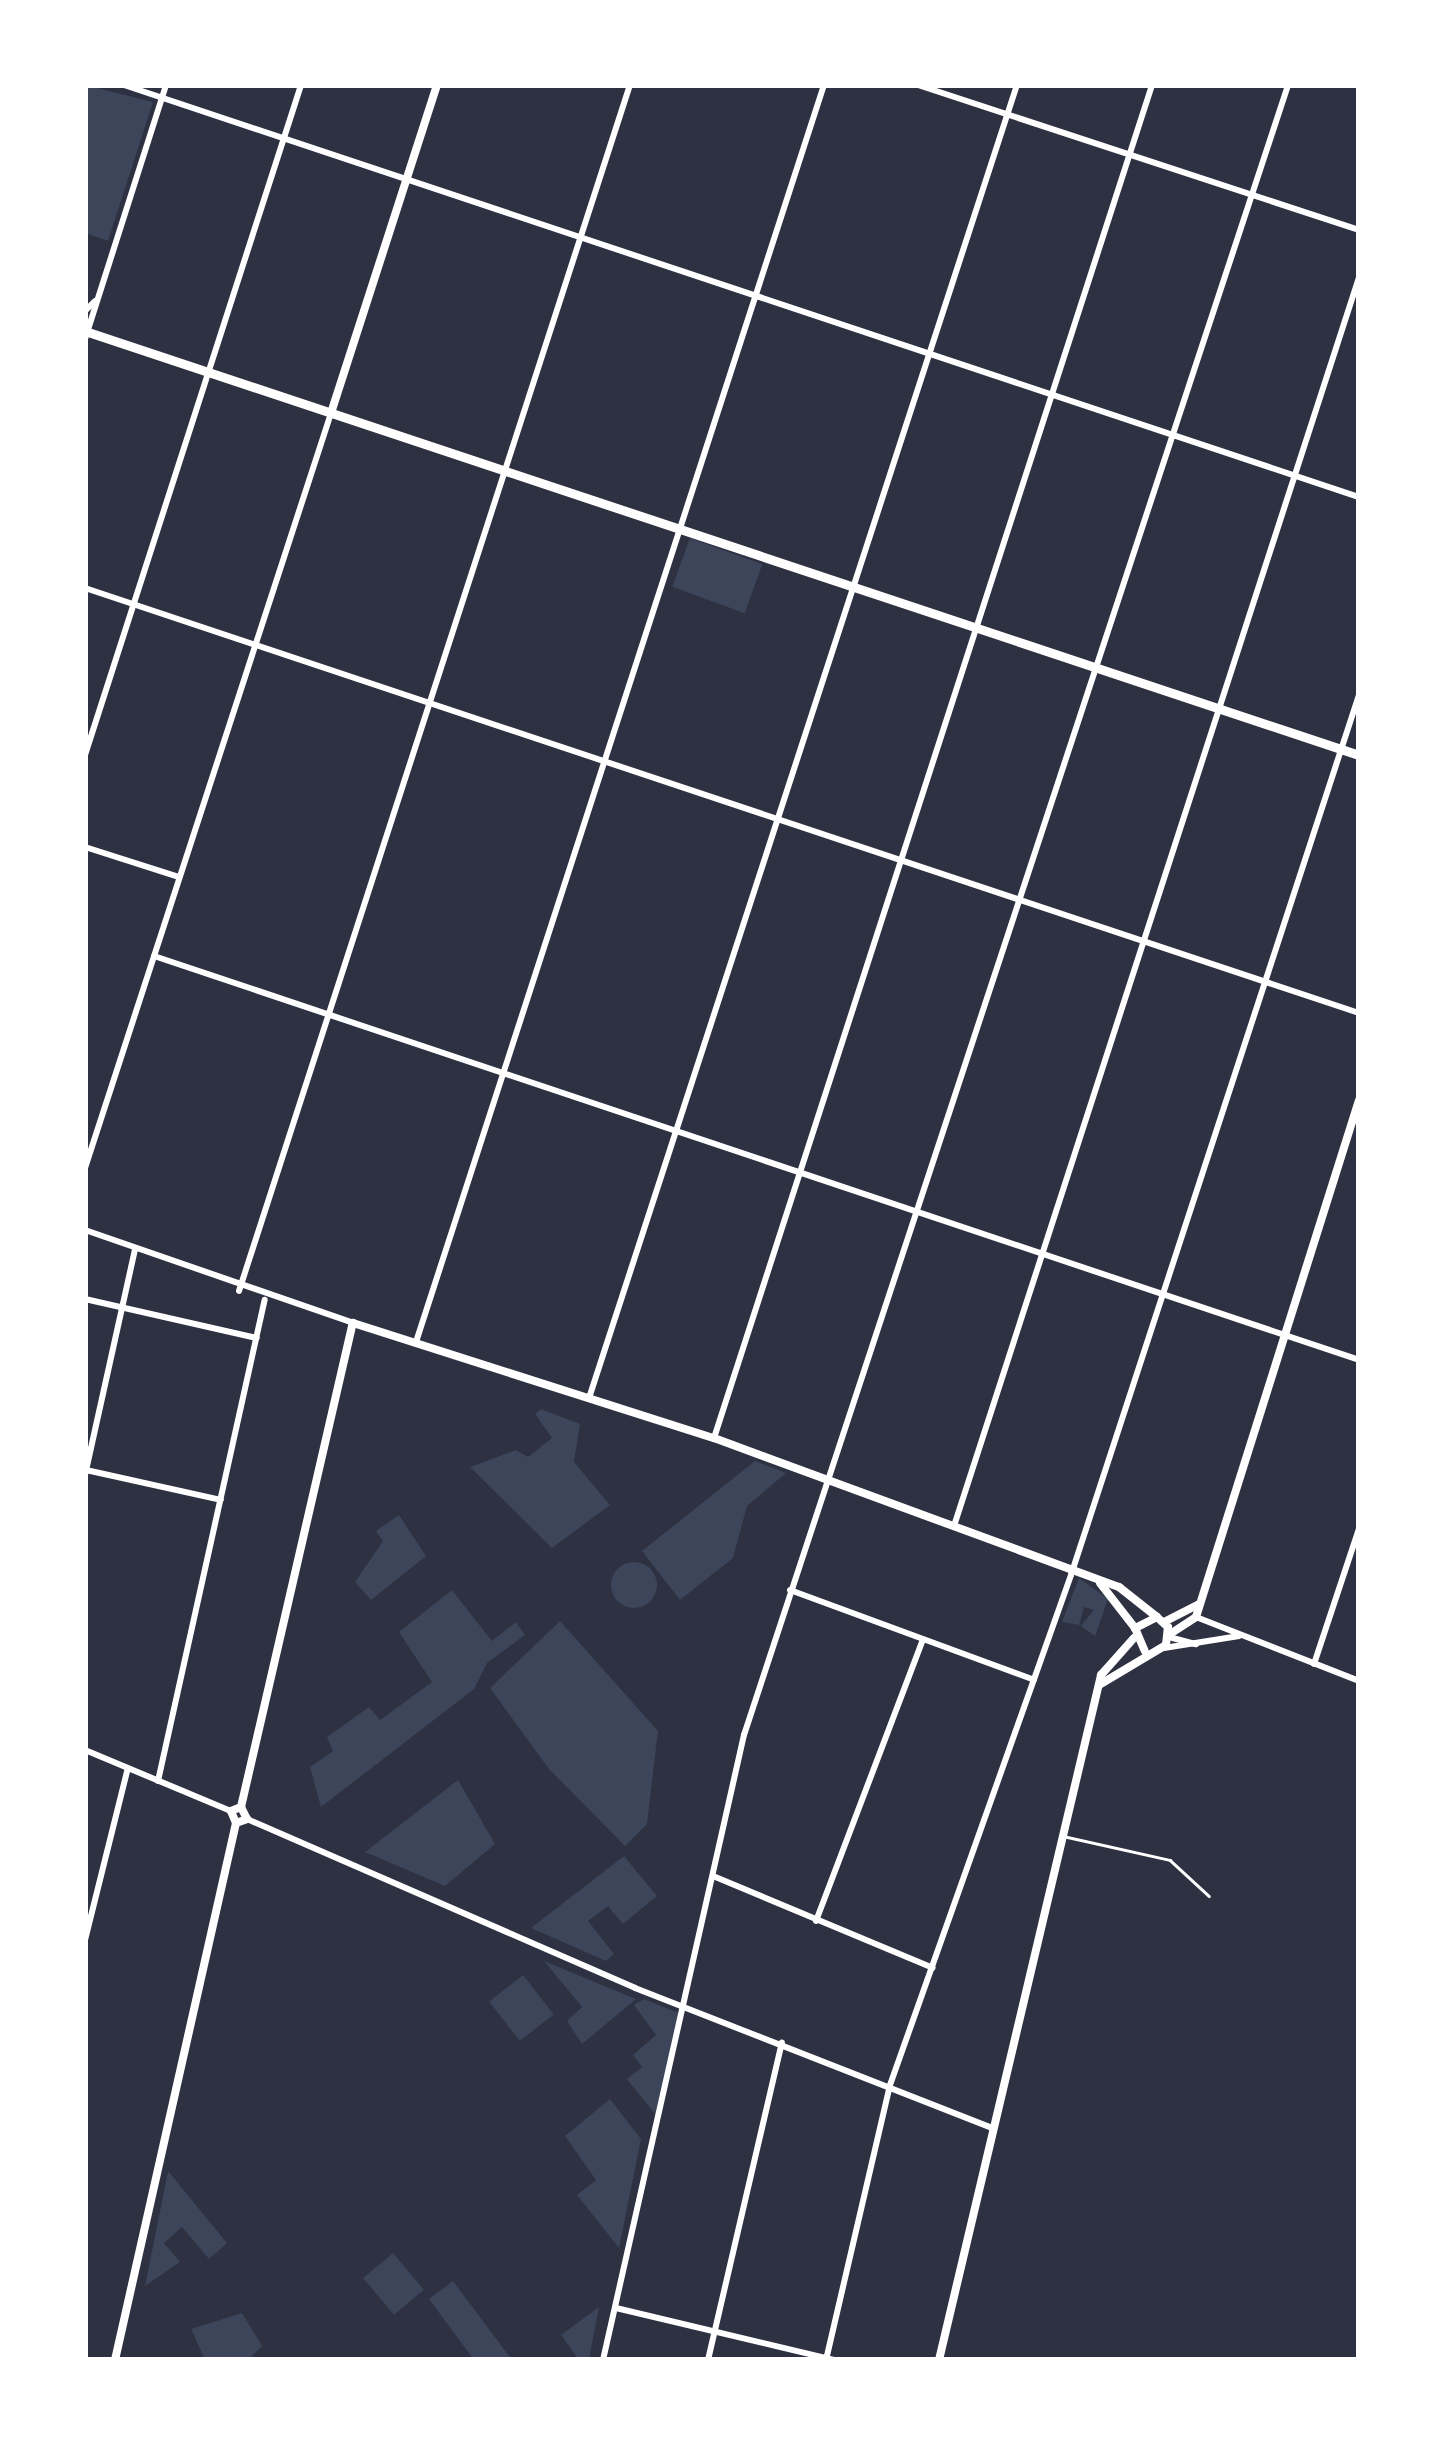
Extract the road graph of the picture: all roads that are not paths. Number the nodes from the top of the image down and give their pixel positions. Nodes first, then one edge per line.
1 (124, 85) edge
2 (166, 85) edge
3 (301, 85) edge
4 (437, 85) edge
5 (630, 85) edge
6 (824, 85) edge
7 (918, 85) edge
8 (1017, 85) edge
9 (1152, 85) edge
10 (1288, 85) edge
11 (162, 97) junction
12 (1007, 114) junction
13 (284, 138) junction
14 (1129, 155) junction
15 (407, 178) junction
16 (1252, 195) junction
17 (1359, 230) edge
18 (581, 236) junction
19 (1359, 277) edge
20 (99, 296) junction
21 (756, 296) junction
22 (85, 311) edge
23 (86, 334) edge
24 (930, 353) junction
25 (210, 372) junction
26 (1051, 396) junction
27 (331, 412) junction
28 (1173, 437) junction
29 (506, 470) junction
30 (1294, 476) junction
31 (1359, 497) edge
32 (680, 529) junction
33 (854, 587) junction
34 (85, 588) edge
35 (134, 603) junction
36 (976, 628) junction
37 (256, 642) junction
38 (1097, 668) junction
39 (1359, 695) edge
40 (431, 700) junction
41 (1218, 709) junction
42 (1341, 750) junction
43 (85, 756) edge
44 (1359, 756) edge
45 (605, 762) junction
46 (777, 819) junction
47 (85, 846) edge
48 (900, 860) junction
49 (179, 878) junction
50 (1021, 899) junction
51 (1144, 941) junction
52 (154, 956) junction
53 (1266, 982) junction
54 (1359, 1013) edge
55 (329, 1014) junction
56 (502, 1072) junction
57 (1359, 1100) edge
58 (678, 1131) junction
59 (85, 1168) edge
60 (799, 1170) junction
61 (920, 1211) junction
62 (85, 1230) edge
63 (135, 1250) junction
64 (1043, 1252) junction
65 (239, 1290) junction
66 (1162, 1294) junction
67 (85, 1299) edge
68 (265, 1300) junction
69 (124, 1307) junction
70 (352, 1323) junction
71 (1282, 1334) junction
72 (257, 1338) junction
73 (416, 1342) junction
74 (1359, 1360) edge
75 (590, 1395) junction
76 (714, 1438) junction
77 (85, 1471) edge
78 (829, 1482) junction
79 (221, 1500) junction
80 (954, 1528) junction
81 (1359, 1528) edge
82 (1072, 1572) junction
83 (1100, 1583) junction
84 (790, 1590) junction
85 (1199, 1604) junction
86 (1196, 1617) junction
87 (1161, 1619) junction
88 (1135, 1633) junction
89 (1169, 1635) junction
90 (1241, 1636) junction
91 (923, 1640) junction
92 (1197, 1644) junction
93 (1162, 1648) junction
94 (1146, 1651) junction
95 (1314, 1664) junction
96 (1034, 1680) junction
97 (1359, 1681) edge
98 (1098, 1685) junction
99 (85, 1750) edge
100 (128, 1768) junction
101 (158, 1781) junction
102 (242, 1807) junction
103 (231, 1811) junction
104 (247, 1819) junction
105 (236, 1823) junction
106 (1062, 1836) junction
107 (713, 1876) junction
108 (1210, 1896) dead end
109 (816, 1922) junction
110 (85, 1940) edge
111 (933, 1968) junction
112 (685, 2006) junction
113 (782, 2042) junction
114 (890, 2086) junction
115 (992, 2128) junction
116 (616, 2308) junction
117 (715, 2331) junction
118 (829, 2359) edge
119 (116, 2360) edge
120 (603, 2360) edge
121 (708, 2360) edge
122 (939, 2360) edge

1 - 11 street
2 - 11 street
3 - 13 street
4 - 15 street
5 - 18 street
6 - 21 street
7 - 12 street
8 - 12 street
9 - 14 street
10 - 16 street
11 - 13 street
11 - 20 street
12 - 14 street
12 - 24 street
13 - 15 street
13 - 25 street
14 - 16 street
14 - 26 street
15 - 18 street
15 - 27 street
16 - 17 street
16 - 28 street
18 - 21 street
18 - 29 street
19 - 30 street
20 - 22 street
20 - 23 street
21 - 24 street
21 - 32 street
23 - 25 main road
24 - 26 street
24 - 33 street
25 - 27 main road
25 - 35 street
26 - 28 street
26 - 36 street
27 - 29 main road
27 - 37 street
28 - 30 street
28 - 38 street
29 - 32 main road
29 - 40 street
30 - 31 street
30 - 41 street
32 - 33 main road
32 - 45 street
33 - 36 main road
33 - 46 street
34 - 35 street
35 - 37 street
35 - 43 street
36 - 38 main road
36 - 48 street
37 - 40 street
37 - 49 street
38 - 41 main road
38 - 50 street
39 - 42 street
40 - 45 street
40 - 55 street
41 - 42 main road
41 - 51 street
42 - 44 main road
42 - 53 street
45 - 46 street
45 - 56 street
46 - 48 street
46 - 58 street
47 - 49 street
48 - 50 street
48 - 60 street
49 - 52 street
50 - 51 street
50 - 61 street
51 - 53 street
51 - 64 street
52 - 55 street
52 - 59 street
53 - 54 street
53 - 66 street
55 - 56 street
55 - 65 street
56 - 58 street
56 - 73 street
57 - 71 street
58 - 60 street
58 - 75 street
60 - 61 street
60 - 76 street
61 - 64 street
61 - 78 street
62 - 63 street
63 - 65 street
63 - 69 street
64 - 66 street
64 - 80 street
65 - 68 street
66 - 71 street
66 - 82 street
67 - 69 street
68 - 70 street
68 - 72 street
69 - 72 street
69 - 77 street
70 - 73 street
70 - 102 street
71 - 74 street
71 - 85 street
72 - 79 street
73 - 75 street
75 - 76 street
76 - 78 street
77 - 79 street
78 - 80 street
78 - 84 street
79 - 101 street
80 - 82 street
81 - 95 street
82 - 83 street
82 - 96 street
83 - 87 street
83 - 88 street
84 - 91 street
84 - 107 street
85 - 86 street
85 - 87 street
86 - 89 street
86 - 90 street
87 - 88 street
87 - 89 street
88 - 94 street
88 - 98 street
89 - 92 street
89 - 93 street
90 - 92 street
90 - 95 street
91 - 96 street
91 - 109 street
92 - 93 street
93 - 94 street
94 - 98 street
95 - 97 street
96 - 111 street
98 - 106 street
99 - 100 street
100 - 101 street
100 - 110 street
101 - 103 street
102 - 103 street
102 - 104 street
103 - 105 street
104 - 105 street
104 - 112 street
105 - 119 street
106 - 108 lane
106 - 115 street
107 - 109 street
107 - 112 street
109 - 111 street
111 - 114 street
112 - 113 street
112 - 116 street
113 - 114 street
113 - 117 street
114 - 115 street
114 - 118 street
115 - 122 street
116 - 117 street
116 - 120 street
117 - 118 street
117 - 121 street

